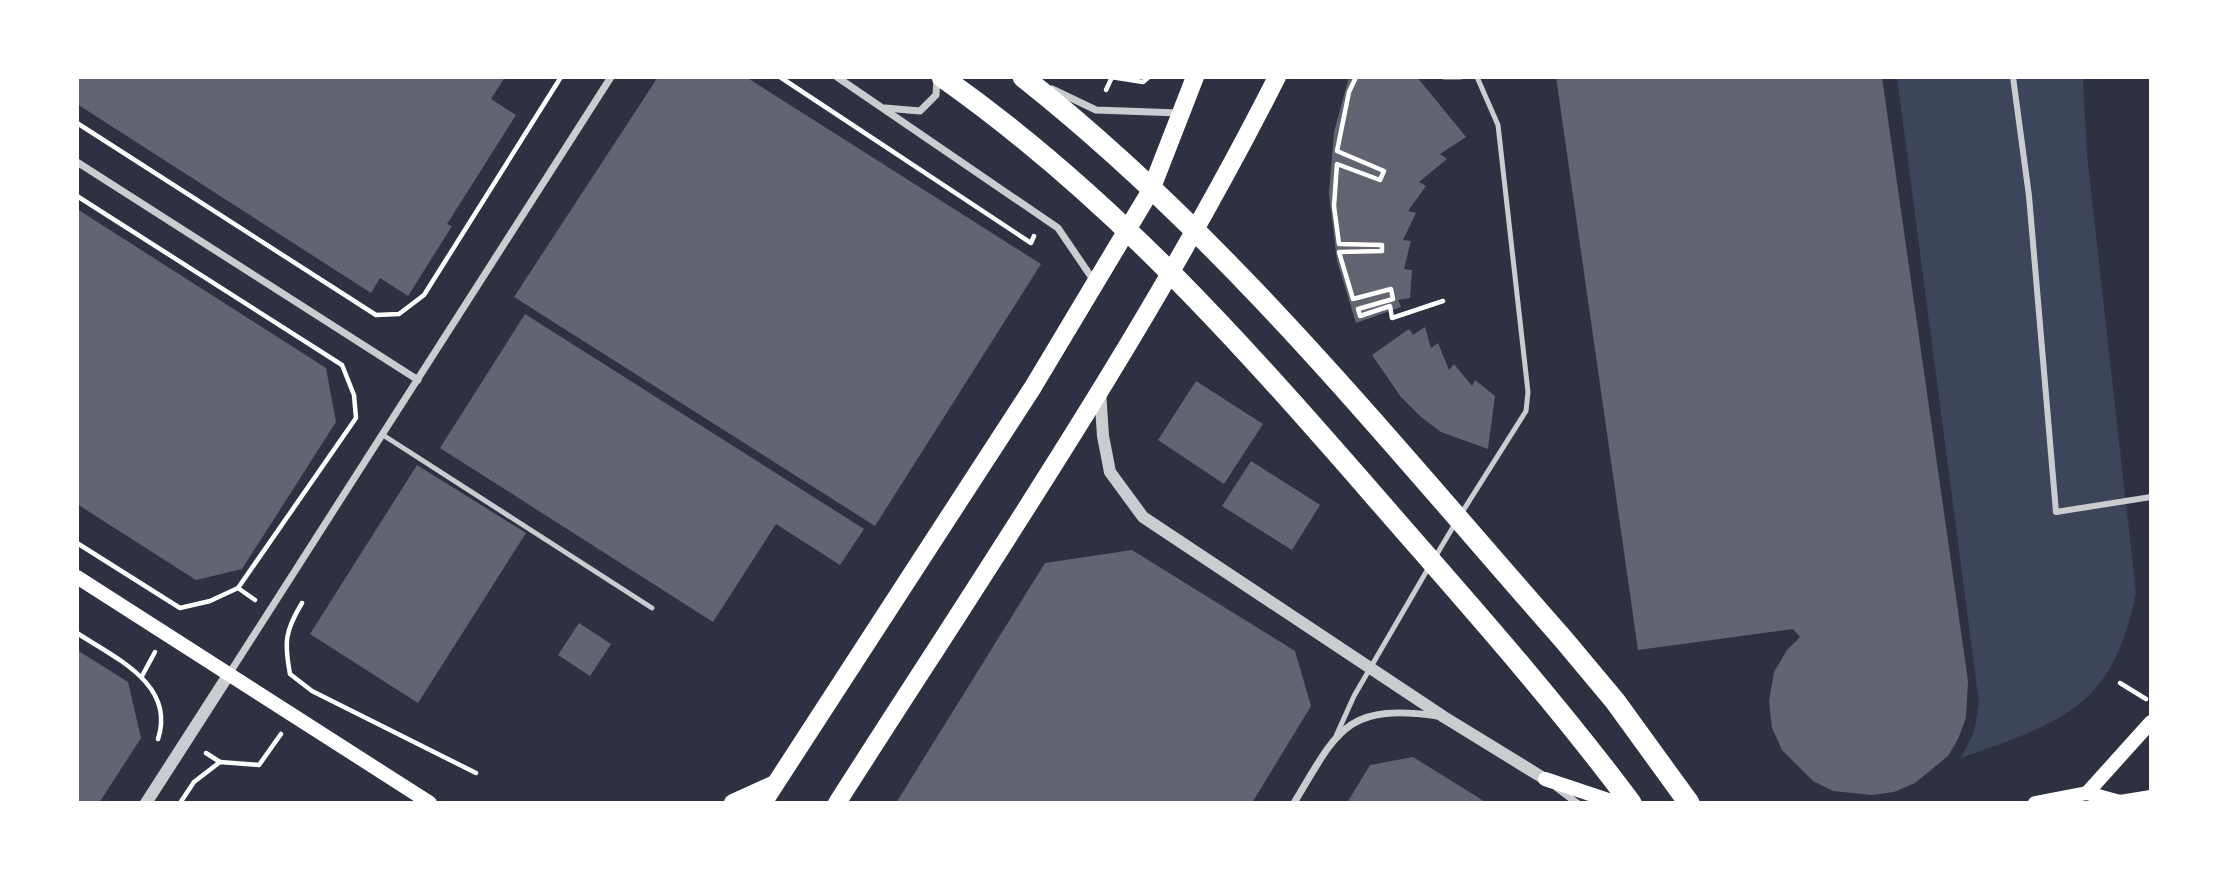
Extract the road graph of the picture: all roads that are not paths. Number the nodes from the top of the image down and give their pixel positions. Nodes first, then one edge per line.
1 (611, 77) edge
2 (837, 77) edge
3 (940, 77) edge
4 (1023, 77) edge
5 (1034, 77) edge
6 (1195, 77) edge
7 (1277, 77) edge
8 (1444, 77) edge
9 (1461, 77) edge
10 (1477, 77) edge
11 (2013, 77) edge
12 (884, 108) junction
13 (1183, 113) junction
14 (77, 162) edge
15 (1095, 282) junction
16 (418, 380) junction
17 (1100, 391) junction
18 (383, 435) junction
19 (2151, 497) edge
20 (77, 577) edge
21 (652, 608) dead end
22 (1371, 667) junction
23 (229, 674) junction
24 (1444, 717) junction
25 (2151, 722) edge
26 (1335, 739) junction
27 (1545, 779) junction
28 (775, 784) junction
29 (2087, 793) junction
30 (2151, 797) edge
31 (146, 803) edge
32 (430, 803) edge
33 (733, 803) edge
34 (763, 803) edge
35 (837, 803) edge
36 (1294, 803) edge
37 (1577, 803) edge
38 (1617, 803) edge
39 (1631, 803) edge
40 (1689, 803) edge
41 (2035, 803) edge

1 - 16 street
2 - 12 street
3 - 12 street
3 - 39 highway
4 - 40 highway
5 - 13 street
6 - 13 main road
7 - 17 main road
8 - 9 lane
10 - 22 lane
11 - 19 street
12 - 15 street
13 - 15 main road
14 - 16 street
15 - 28 main road
16 - 18 street
17 - 22 street
17 - 35 main road
18 - 21 lane
18 - 23 street
20 - 23 main road
22 - 24 street
22 - 26 lane
23 - 31 street
23 - 32 main road
24 - 26 street
24 - 27 street
25 - 29 main road
26 - 36 street
27 - 37 street
27 - 38 main road
28 - 33 main road
28 - 34 main road
29 - 30 main road
29 - 41 main road

